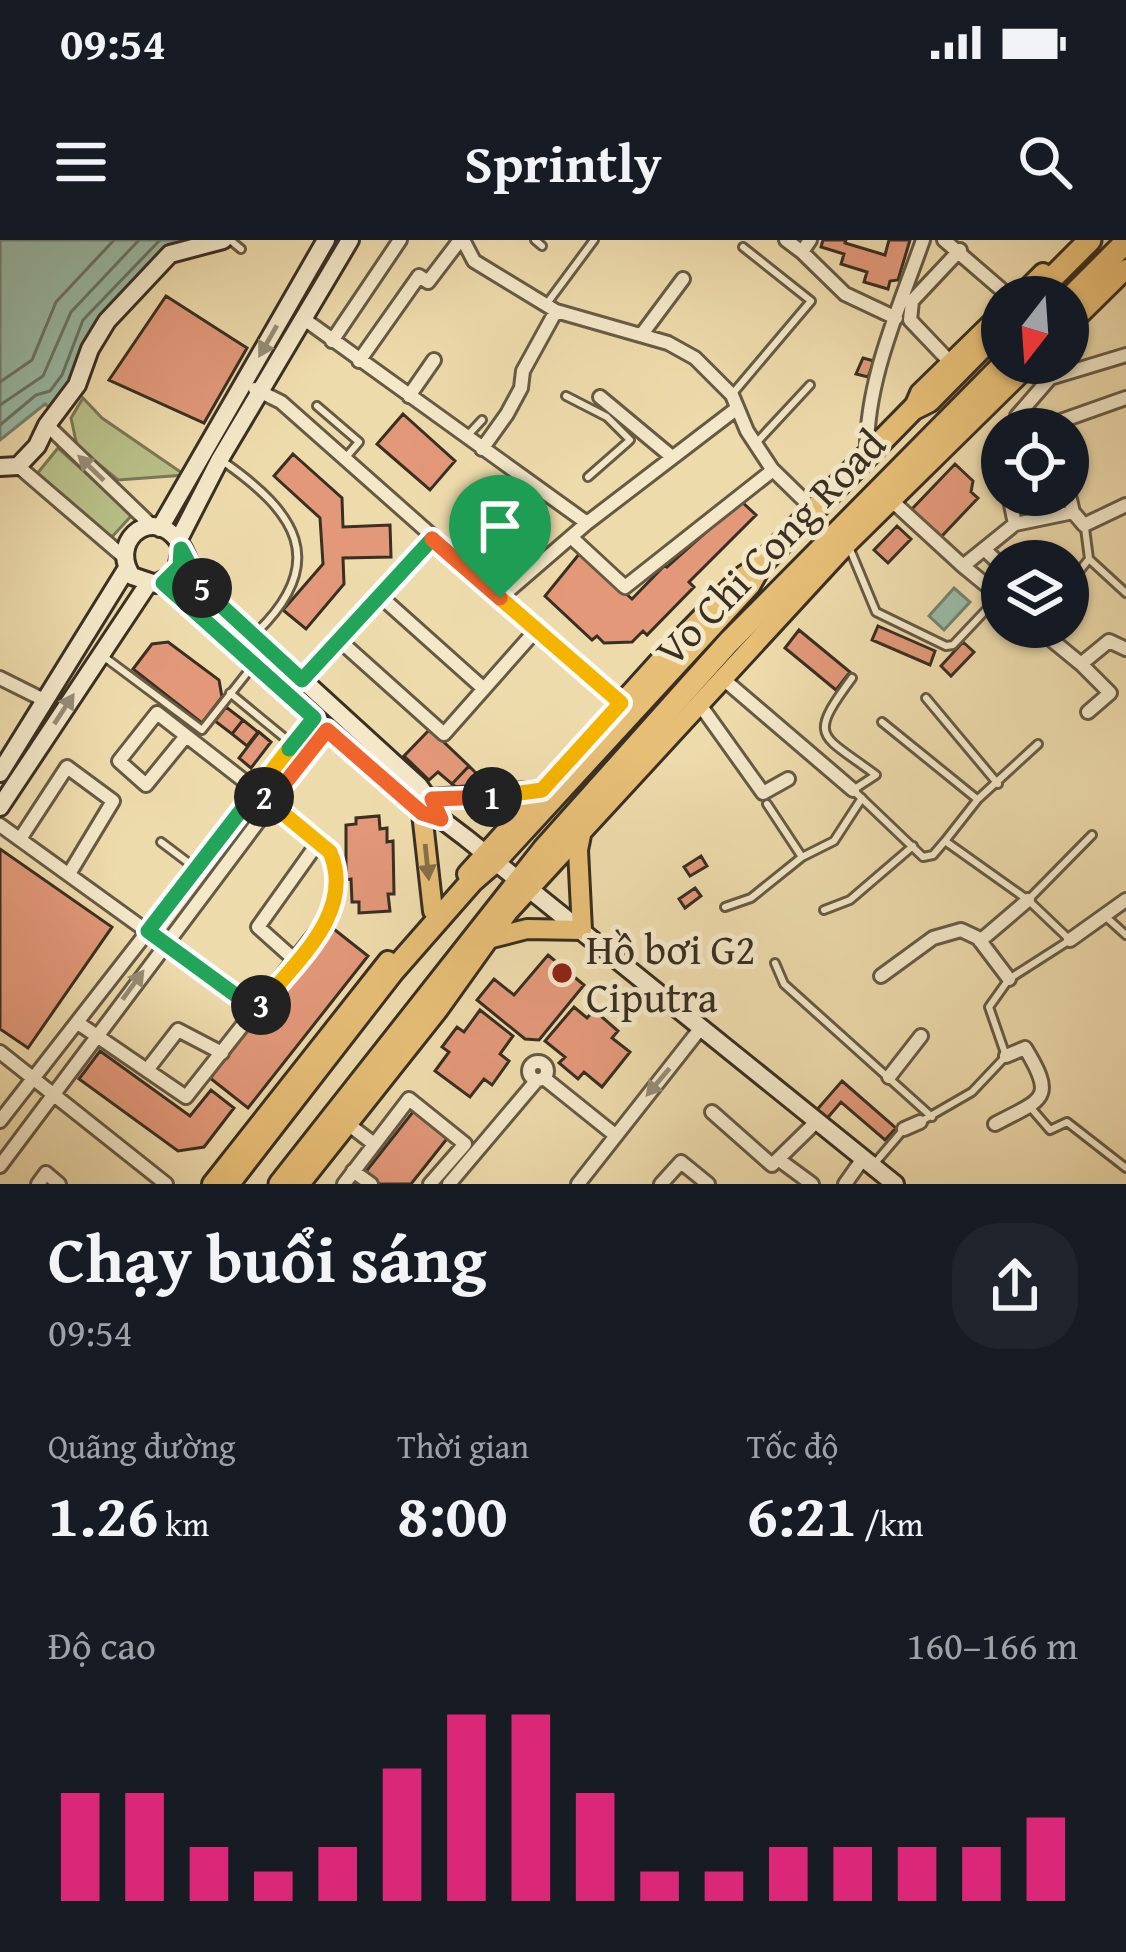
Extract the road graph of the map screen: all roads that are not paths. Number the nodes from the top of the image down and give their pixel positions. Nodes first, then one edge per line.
1 (226, 240) edge
2 (326, 240) edge
3 (350, 240) edge
4 (400, 240) edge
5 (461, 240) edge
6 (594, 240) edge
7 (786, 240) edge
8 (923, 240) edge
9 (1076, 240) edge
10 (1090, 240) edge
11 (1126, 242) edge
12 (952, 243) edge
13 (806, 246) edge
14 (743, 247) dead end
15 (241, 249) dead end
16 (1126, 269) edge
17 (990, 276) edge
18 (1037, 276) edge
19 (1054, 276) edge
20 (683, 279) dead end
21 (1089, 279) edge
22 (1089, 305) edge
23 (551, 308) junction
24 (896, 318) junction
25 (304, 319) junction
26 (642, 334) junction
27 (981, 334) edge
28 (332, 341) junction
29 (981, 349) edge
30 (1126, 356) edge
31 (434, 360) dead end
32 (358, 361) junction
33 (951, 363) junction
34 (244, 383) junction
35 (985, 384) edge
36 (1010, 384) edge
37 (810, 385) dead end
38 (262, 392) junction
39 (409, 396) junction
40 (566, 396) dead end
41 (600, 397) dead end
42 (1126, 398) edge
43 (734, 402) junction
44 (317, 406) dead end
45 (913, 409) junction
46 (482, 420) dead end
47 (46, 425) junction
48 (635, 435) junction
49 (466, 438) junction
50 (755, 444) junction
51 (482, 449) junction
52 (672, 457) junction
53 (867, 458) junction
54 (220, 459) junction
55 (344, 459) junction
56 (9, 466) edge
57 (773, 470) junction
58 (587, 477) dead end
59 (891, 500) junction
60 (1126, 505) edge
61 (815, 511) junction
62 (1013, 516) edge
63 (1054, 516) edge
64 (1076, 516) edge
65 (587, 523) junction
66 (1015, 524) junction
67 (1084, 525) junction
68 (157, 527) junction
69 (571, 537) junction
70 (433, 538) junction
71 (995, 540) edge
72 (1086, 540) edge
73 (848, 544) junction
74 (179, 545) junction
75 (981, 551) edge
76 (1089, 559) edge
77 (125, 563) junction
78 (761, 564) junction
79 (963, 566) junction
80 (981, 581) edge
81 (156, 583) junction
82 (1126, 592) edge
83 (380, 596) junction
84 (500, 598) junction
85 (981, 615) edge
86 (536, 630) junction
87 (255, 635) junction
88 (339, 640) junction
89 (1062, 648) edge
90 (1126, 649) edge
91 (100, 653) junction
92 (255, 663) junction
93 (1081, 664) junction
94 (721, 677) junction
95 (0, 678) edge
96 (852, 678) dead end
97 (302, 680) junction
98 (484, 689) junction
99 (230, 693) junction
100 (926, 698) dead end
101 (46, 701) junction
102 (698, 702) junction
103 (621, 703) junction
104 (1088, 712) dead end
105 (882, 722) dead end
106 (320, 724) junction
107 (186, 736) junction
108 (1038, 744) dead end
109 (292, 745) junction
110 (0, 773) edge
111 (788, 779) dead end
112 (998, 784) junction
113 (542, 790) junction
114 (256, 791) junction
115 (857, 794) junction
116 (978, 799) junction
117 (270, 802) junction
118 (767, 804) dead end
119 (0, 807) edge
120 (432, 810) junction
121 (0, 825) edge
122 (509, 830) joint
123 (581, 830) junction
124 (1092, 835) dead end
125 (20, 839) junction
126 (320, 840) junction
127 (945, 841) junction
128 (161, 842) dead end
129 (913, 846) junction
130 (554, 850) junction
131 (802, 857) junction
132 (490, 858) junction
133 (194, 867) junction
134 (69, 874) junction
135 (464, 883) junction
136 (523, 884) junction
137 (1028, 900) junction
138 (1126, 900) edge
139 (725, 907) dead end
140 (433, 910) junction
141 (824, 910) dead end
142 (508, 911) joint
143 (1105, 916) junction
144 (582, 930) junction
145 (148, 931) junction
146 (1126, 935) edge
147 (488, 939) junction
148 (1070, 940) junction
149 (980, 941) junction
150 (164, 943) junction
151 (296, 961) junction
152 (775, 963) dead end
153 (881, 976) dead end
154 (1009, 979) junction
155 (256, 1010) junction
156 (78, 1023) junction
157 (700, 1029) junction
158 (96, 1036) junction
159 (921, 1036) dead end
160 (0, 1052) edge
161 (222, 1052) junction
162 (1006, 1056) junction
163 (147, 1070) junction
164 (890, 1077) junction
165 (34, 1079) junction
166 (53, 1094) junction
167 (1029, 1106) junction
168 (712, 1112) dead end
169 (926, 1119) junction
170 (0, 1121) edge
171 (816, 1122) junction
172 (348, 1124) junction
173 (995, 1124) dead end
174 (904, 1129) joint
175 (615, 1135) junction
176 (374, 1144) junction
177 (778, 1159) junction
178 (867, 1163) junction
179 (0, 1166) edge
180 (1126, 1168) edge
181 (353, 1171) junction
182 (42, 1178) edge
183 (163, 1183) edge
184 (58, 1184) edge
185 (212, 1184) edge
186 (228, 1184) edge
187 (280, 1184) edge
188 (300, 1184) edge
189 (344, 1184) edge
190 (370, 1184) edge
191 (430, 1184) edge
192 (449, 1184) edge
193 (578, 1184) edge
194 (661, 1184) edge
195 (708, 1184) edge
196 (812, 1184) edge
197 (845, 1184) edge
198 (895, 1184) edge

1 - 15 lane
1 - 47 main road
2 -> 34 main road
3 - 25 main road
4 - 28 street
5 - 23 street
5 - 32 street
6 - 23 lane
7 - 13 street
8 - 24 street
9 - 18 main road
10 - 19 highway
11 - 21 highway
12 - 17 street
12 - 33 street
13 - 24 street
14 - 43 lane
16 - 22 main road
20 - 26 street
23 - 26 street
23 - 51 street
24 - 53 street
25 - 28 street
25 - 38 main road
26 - 43 street
27 - 33 main road, Vo Chi Cong Road
28 - 32 street
29 - 45 highway, Vo Chi Cong Road
30 - 42 street
31 - 39 street
32 - 39 street
33 - 45 main road, Vo Chi Cong Road
34 - 38 street
34 - 68 main road
35 - 130 highway, Vo Chi Cong Road
36 - 59 main road, Vo Chi Cong Road
37 - 50 lane
38 - 54 main road
38 - 55 street
39 - 49 street
40 - 48 lane
41 - 48 street
43 - 50 street
43 - 52 street
44 - 55 lane
45 - 53 highway, Vo Chi Cong Road
46 - 49 lane
47 - 56 main road
68 -> 47 street
48 - 52 street
48 - 58 lane
49 - 51 street
50 - 57 street
51 - 65 street
52 - 65 street
53 - 61 highway, Vo Chi Cong Road
54 - 74 main road
54 - 87 lane
55 - 70 street
56 - 77 street
57 - 61 street
57 - 69 street
59 - 73 main road, Vo Chi Cong Road
59 - 79 street
60 - 67 street
61 - 78 highway, Vo Chi Cong Road
62 - 66 street
63 - 66 street
64 - 67 street
65 - 69 street
66 - 71 street
67 - 72 lane
68 - 74 main road
68 - 77 main road
69 - 84 street
70 - 83 street
70 - 84 street
73 - 85 lane
73 - 94 main road, Vo Chi Cong Road
74 - 81 main road
74 - 87 main road
75 - 79 street
76 - 82 lane
77 - 81 main road
77 - 101 main road
78 - 103 main road, Vo Chi Cong Road
78 - 132 highway, Vo Chi Cong Road
79 - 80 street
81 - 91 main road
81 - 92 main road
83 - 88 street
83 - 98 street
84 - 86 street
86 - 98 street
86 - 103 street
87 - 97 main road
88 - 97 street
88 - 98 street
89 - 93 street
90 - 93 street
91 - 99 lane
119 -> 91 main road
92 - 99 lane
92 - 106 main road
93 - 104 street
94 - 102 main road, Vo Chi Cong Road
94 - 115 street
95 - 101 street
96 - 115 lane
97 - 120 main road
99 - 109 lane
100 - 112 lane
101 - 110 main road
102 - 111 street
102 - 123 main road, Vo Chi Cong Road
103 - 113 main road, Vo Chi Cong Road
105 - 116 lane
106 - 109 street
106 - 117 street
106 - 120 main road
107 - 107 street
107 - 114 street
108 - 112 lane
109 - 114 street
112 - 116 lane
113 - 120 main road
113 - 122 main road, Vo Chi Cong Road
114 - 117 street
114 - 133 street
115 - 129 lane
115 - 131 lane
116 - 127 lane
117 - 126 street
117 - 150 street
118 - 131 lane
120 - 132 main road
120 -> 140 main road
121 - 125 street
122 - 132 highway
123 - 130 main road, Vo Chi Cong Road
123 - 144 main road
124 - 137 lane
125 - 134 street
125 - 134 street
126 - 151 street
126 - 151 street
127 - 129 lane
127 - 137 lane
128 - 133 lane
129 - 141 lane
130 - 136 highway, Vo Chi Cong Road
131 - 139 lane
132 - 135 highway, Vo Chi Cong Road
132 - 136 main road
133 - 145 street
134 - 145 street
135 - 140 main road, Vo Chi Cong Road
135 - 186 highway, Vo Chi Cong Road
136 - 142 highway
136 - 144 main road
136 - 187 highway, Vo Chi Cong Road
137 - 148 lane
137 - 149 street
138 - 143 street
140 - 185 main road, Vo Chi Cong Road
142 - 147 main road
143 - 146 lane
143 - 148 street
144 - 147 main road
144 - 157 main road
145 - 150 street
145 - 156 street
147 - 172 main road
148 - 154 lane
149 - 153 street
149 - 154 street
150 - 155 street
158 -> 150 street
151 - 155 street
152 - 164 lane
154 - 162 lane
155 - 161 street
156 - 158 street
156 - 165 street
157 - 171 main road
157 -> 175 street
158 - 163 street
158 - 166 street
159 - 164 street
160 - 165 street
161 - 163 street
161 - 163 street
162 - 167 street
162 - 169 lane
164 - 169 lane
165 - 166 street
165 - 170 street
166 - 179 street
166 - 183 street
167 - 173 street
167 - 180 lane
168 - 177 street
169 - 174 street
171 - 177 street
171 - 178 main road
172 - 176 street
172 - 188 main road
174 - 178 lane
175 - 192 street
175 - 193 street
176 - 181 street
176 - 191 street
177 - 196 street
178 - 197 street
178 - 198 main road
181 - 189 street
181 - 190 street
182 - 184 street
194 - 195 street

